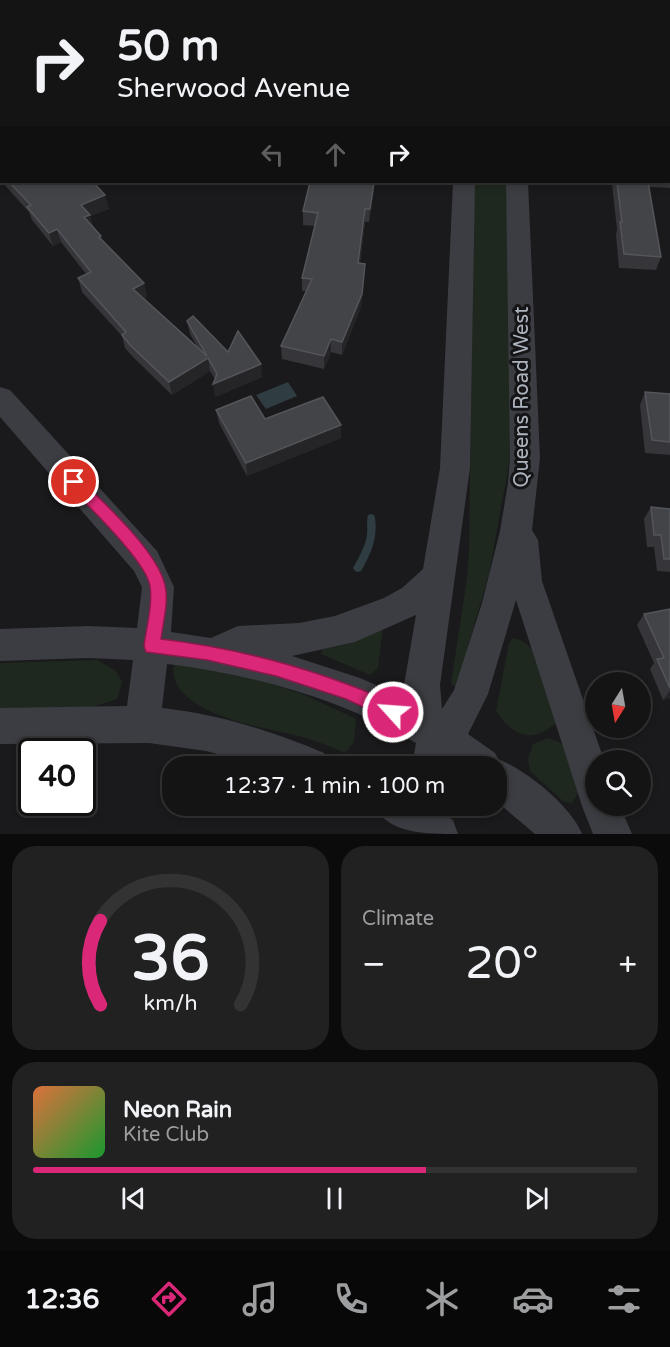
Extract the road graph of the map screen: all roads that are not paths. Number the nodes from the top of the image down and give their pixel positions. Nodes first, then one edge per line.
1 (464, 183) edge
2 (517, 183) edge
3 (0, 398) edge
4 (522, 502) junction
5 (440, 574) junction
6 (0, 645) edge
7 (152, 646) junction
8 (215, 655) junction
9 (142, 725) junction
10 (0, 726) edge
11 (433, 750) edge
12 (280, 756) edge
13 (451, 756) edge
14 (585, 757) edge
15 (507, 785) edge
16 (605, 816) edge
17 (563, 834) edge
18 (613, 834) edge

1 - 5 street
2 - 4 street, Queens Road West
3 - 7 street
4 - 11 street, Queens Road West
4 - 14 street
5 - 8 street
5 - 11 street
6 - 7 street
7 - 8 street
7 - 9 street
8 - 11 street
9 - 10 street
9 - 12 street
11 - 13 street
15 - 17 street
16 - 18 street

